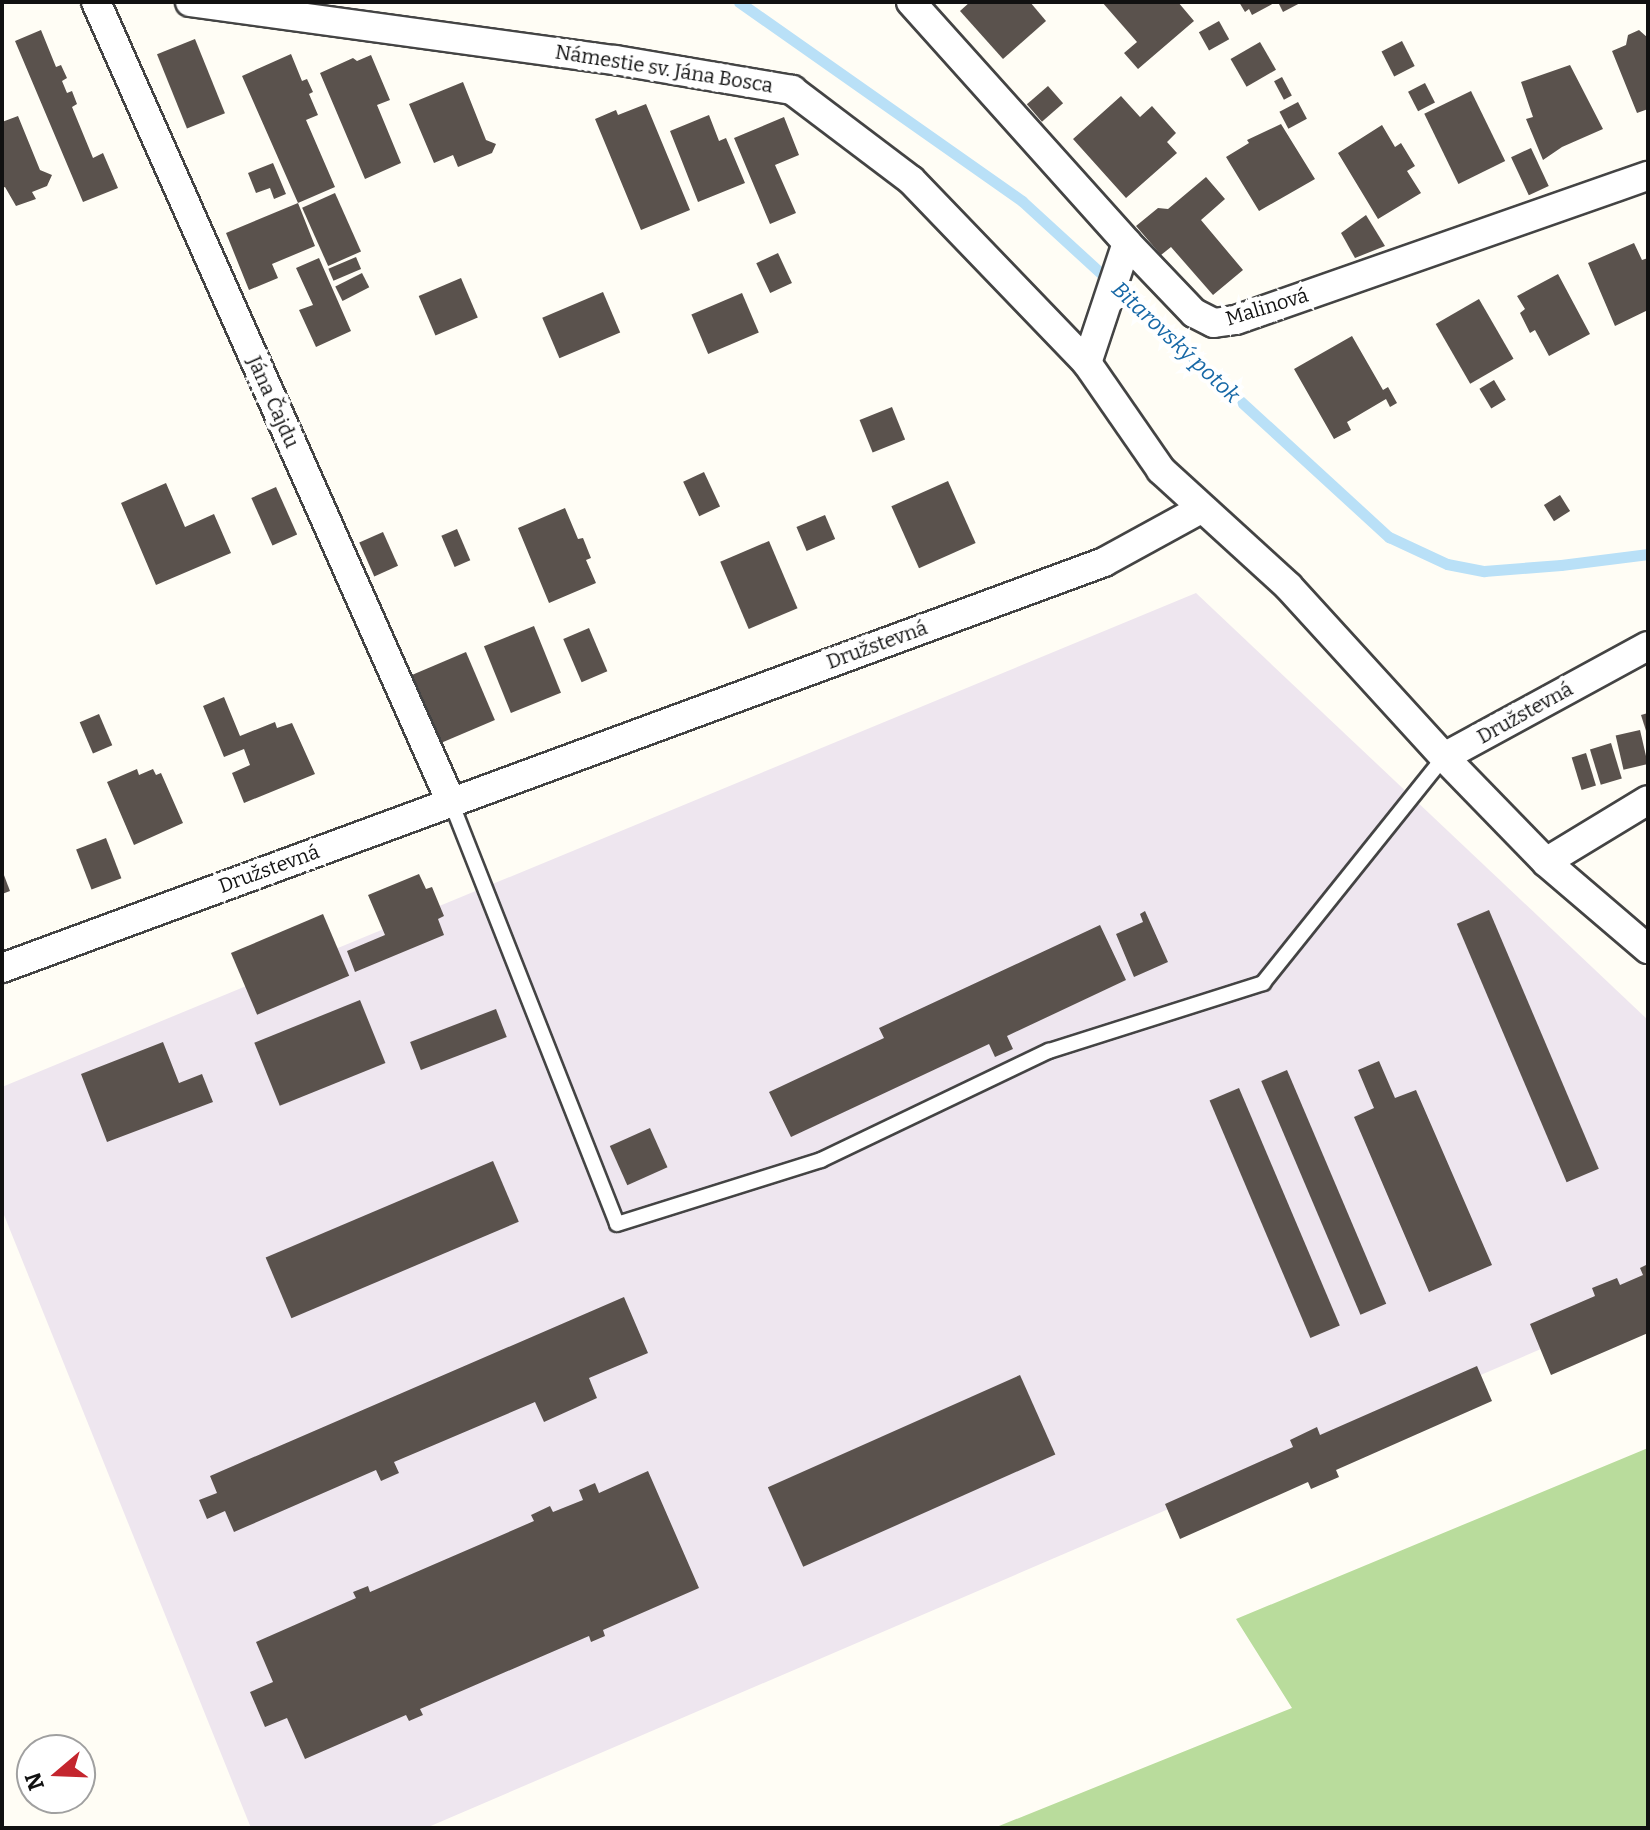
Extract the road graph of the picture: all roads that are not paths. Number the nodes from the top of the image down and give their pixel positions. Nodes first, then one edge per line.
1 (96, 2) edge
2 (190, 2) edge
3 (911, 2) edge
4 (1648, 176) edge
5 (1127, 243) junction
6 (1091, 351) junction
7 (1201, 509) junction
8 (1648, 646) edge
9 (1444, 757) junction
10 (1648, 800) edge
11 (451, 802) junction
12 (1546, 862) junction
13 (1648, 949) edge
14 (2, 968) edge

1 - 11 street, Jána Čajdu
2 - 6 street, Námestie sv. Jána Bosca
3 - 5 street, Malinová
4 - 5 street, Malinová
5 - 6 street
6 - 7 street, Námestie sv. Jána Bosca
7 - 9 street
7 - 11 street, Družstevná
8 - 9 street, Družstevná
9 - 11 lane
9 - 12 street
10 - 12 street
11 - 14 street, Družstevná
12 - 13 street

